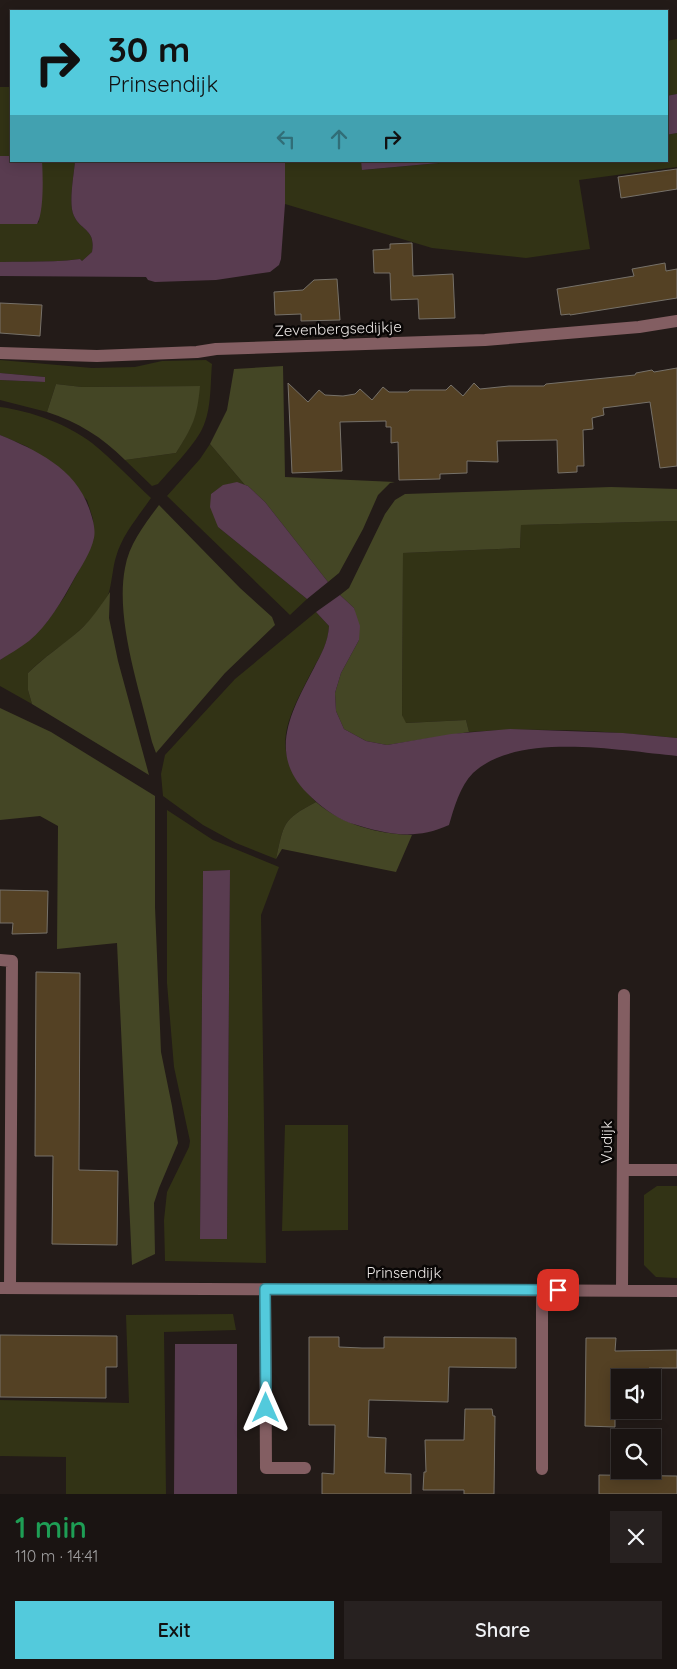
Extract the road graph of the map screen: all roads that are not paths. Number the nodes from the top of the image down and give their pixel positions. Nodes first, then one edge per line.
1 (677, 321) edge
2 (0, 353) edge
3 (6, 960) edge
4 (624, 995) dead end
5 (623, 1170) junction
6 (677, 1170) edge
7 (5, 1288) edge
8 (265, 1289) junction
9 (542, 1290) junction
10 (622, 1290) junction
11 (677, 1291) edge
12 (305, 1468) dead end
13 (542, 1469) dead end

1 - 2 street, Zevenbergsedijkje
3 - 7 street
4 - 5 street, Vudijk
5 - 6 street
5 - 10 street, Vudijk
7 - 8 street, Prinsendijk
8 - 9 street, Prinsendijk
8 - 12 street
9 - 10 street, Prinsendijk
9 - 13 street
10 - 11 street, Prinsendijk

